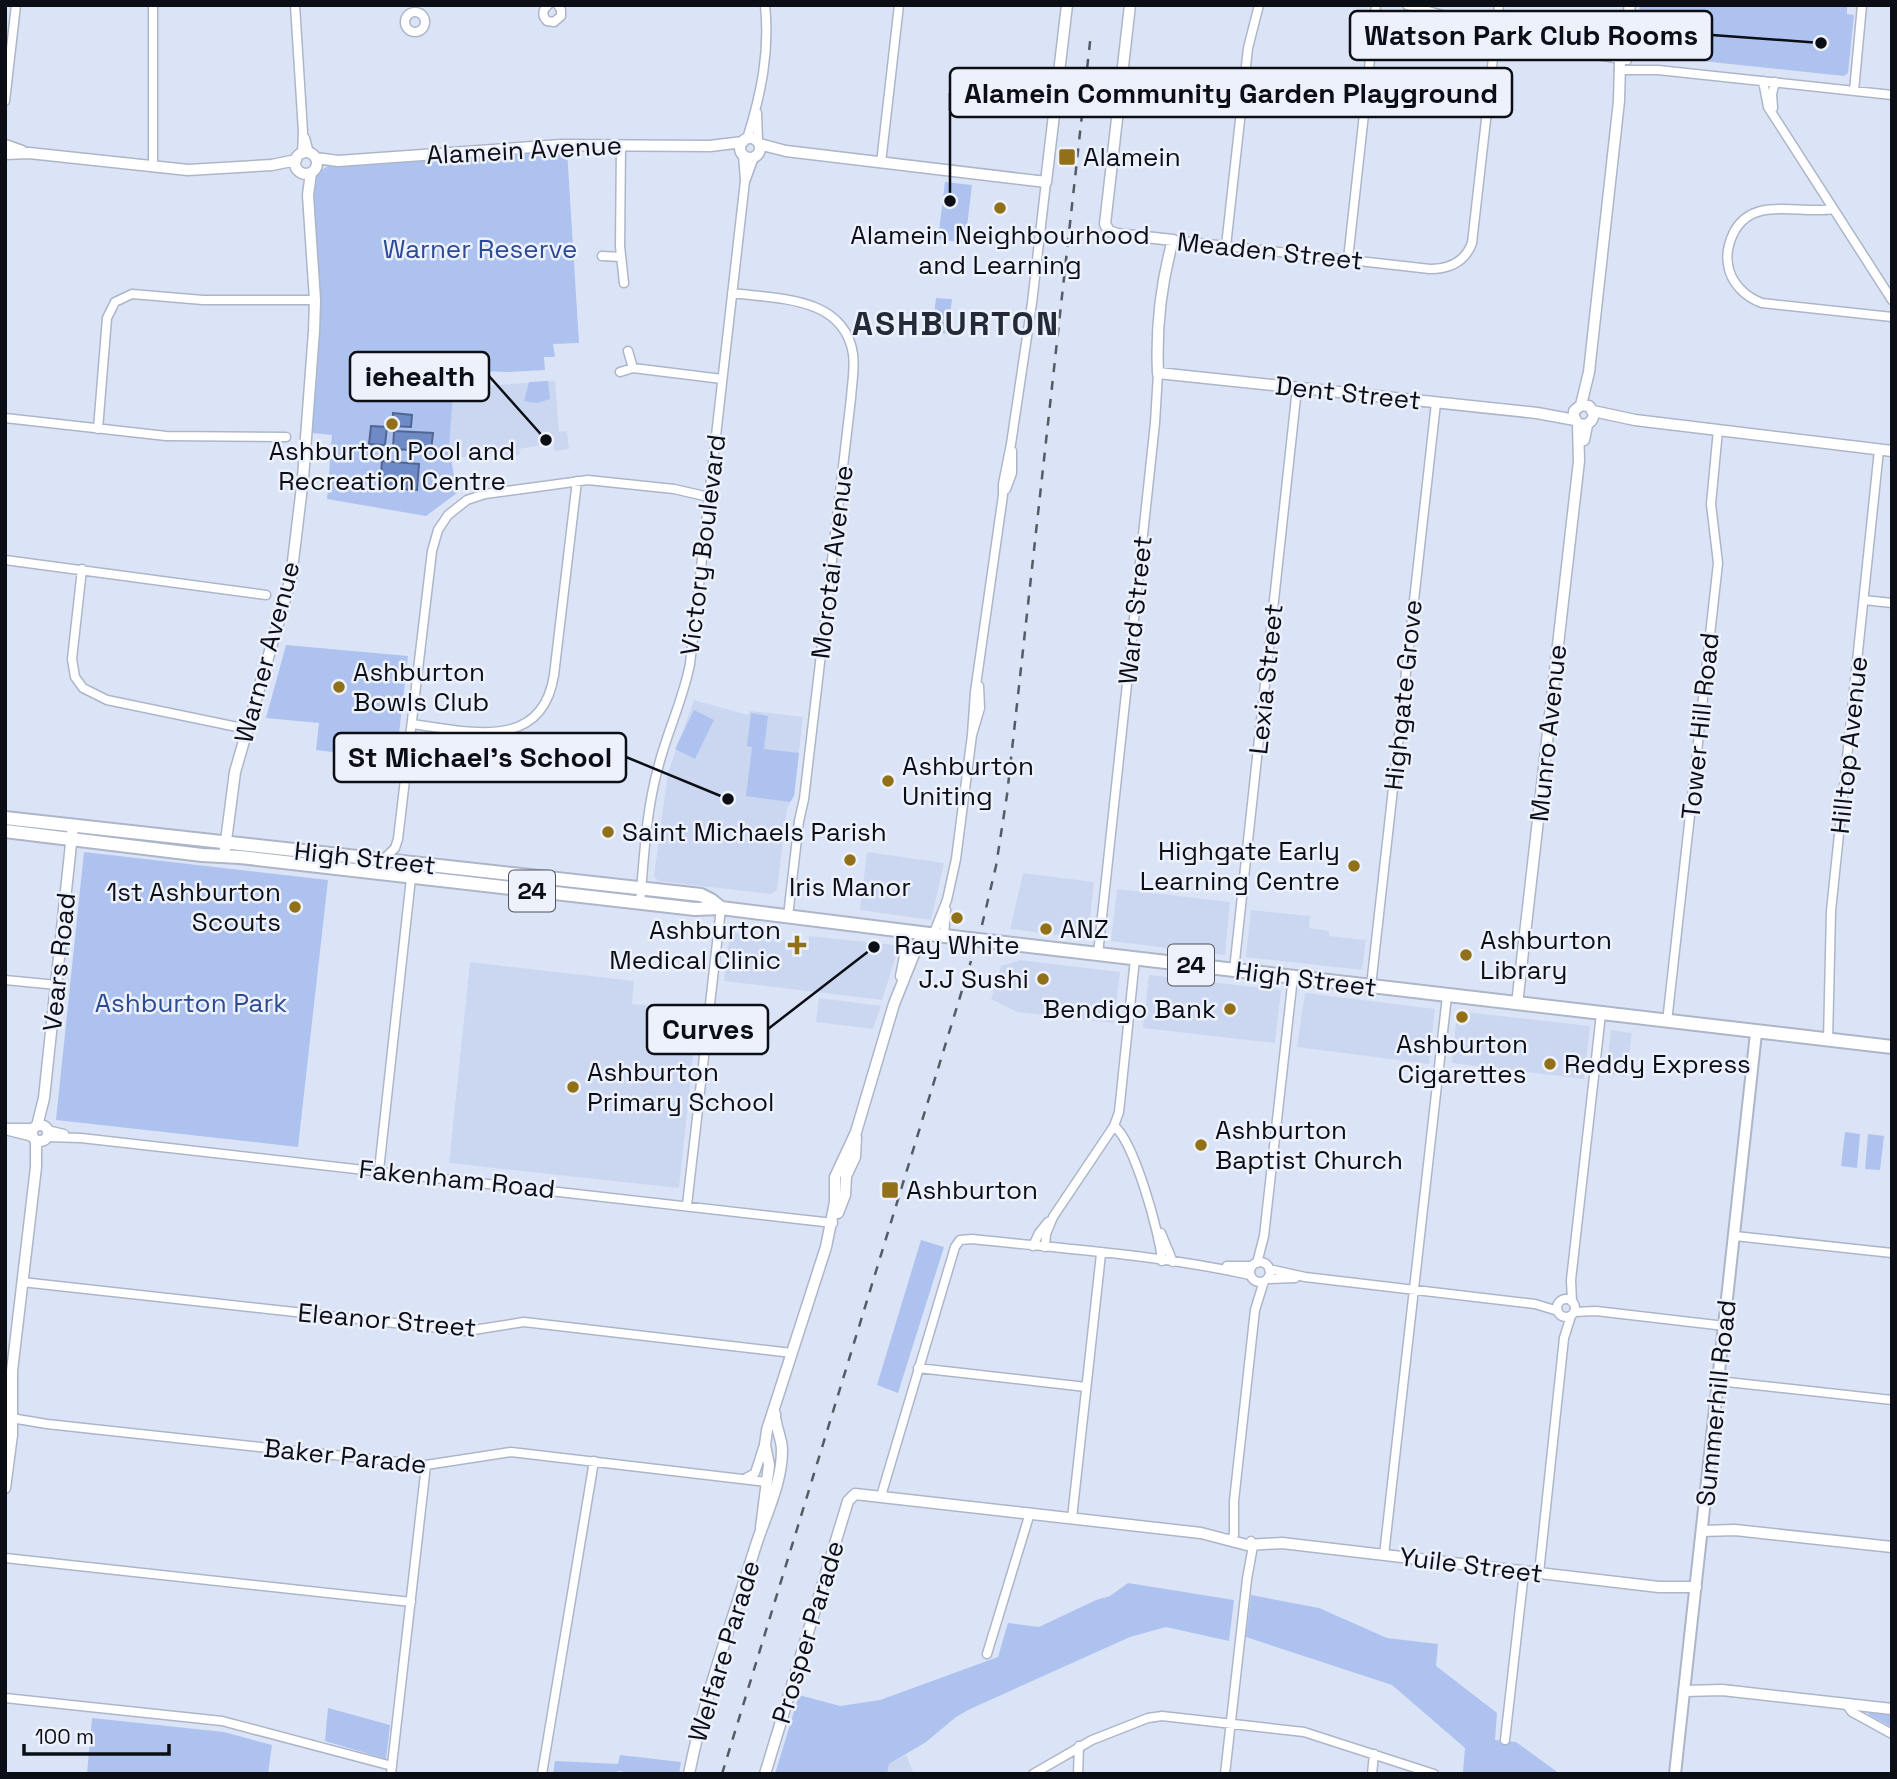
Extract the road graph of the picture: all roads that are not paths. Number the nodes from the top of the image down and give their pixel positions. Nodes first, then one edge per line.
1 (16, 5) edge
2 (153, 5) edge
3 (295, 5) edge
4 (548, 5) edge
5 (558, 5) edge
6 (765, 5) edge
7 (900, 5) edge
8 (1067, 5) edge
9 (1130, 5) edge
10 (1259, 5) edge
11 (1376, 5) edge
12 (1407, 5) edge
13 (1499, 5) edge
14 (1862, 5) edge
15 (1629, 10) edge
16 (1496, 30) junction
17 (1624, 61) junction
18 (1763, 81) junction
19 (1775, 82) junction
20 (1854, 91) junction
21 (1892, 95) edge
22 (5, 101) edge
23 (757, 107) junction
24 (1774, 115) junction
25 (5, 145) edge
26 (621, 145) junction
27 (744, 147) junction
28 (757, 149) junction
29 (29, 153) junction
30 (5, 154) edge
31 (881, 163) junction
32 (306, 164) junction
33 (153, 167) junction
34 (745, 181) junction
35 (1046, 182) junction
36 (1833, 209) junction
37 (1168, 240) junction
38 (1226, 246) junction
39 (601, 257) dead end
40 (621, 257) junction
41 (1348, 259) junction
42 (624, 282) dead end
43 (732, 293) junction
44 (315, 300) junction
45 (1892, 300) edge
46 (1892, 317) edge
47 (628, 351) dead end
48 (633, 368) junction
49 (620, 372) dead end
50 (1158, 373) junction
51 (722, 379) junction
52 (1297, 388) junction
53 (1436, 403) junction
54 (1584, 415) junction
55 (5, 418) edge
56 (99, 429) junction
57 (1718, 430) junction
58 (286, 437) dead end
59 (1879, 450) junction
60 (1892, 451) edge
61 (577, 481) junction
62 (710, 492) junction
63 (5, 560) edge
64 (82, 569) junction
65 (266, 595) dead end
66 (1864, 600) junction
67 (1892, 603) edge
68 (412, 724) junction
69 (247, 729) junction
70 (5, 818) edge
71 (5, 831) edge
72 (73, 832) junction
73 (226, 842) junction
74 (224, 856) junction
75 (383, 860) junction
76 (411, 877) junction
77 (641, 889) junction
78 (640, 903) junction
79 (721, 908) junction
80 (788, 916) junction
81 (905, 932) junction
82 (933, 935) junction
83 (1098, 954) junction
84 (1135, 959) junction
85 (1234, 970) junction
86 (1293, 977) junction
87 (5, 980) edge
88 (57, 985) junction
89 (1371, 986) junction
90 (898, 994) junction
91 (1447, 996) junction
92 (1517, 1004) junction
93 (1601, 1014) junction
94 (1667, 1022) junction
95 (1756, 1032) junction
96 (1828, 1041) junction
97 (1892, 1047) edge
98 (1114, 1126) junction
99 (5, 1129) edge
100 (41, 1133) junction
101 (379, 1170) junction
102 (687, 1205) junction
103 (1053, 1217) junction
104 (832, 1223) junction
105 (1156, 1224) junction
106 (1264, 1236) junction
107 (1735, 1236) junction
108 (1033, 1246) junction
109 (1045, 1247) junction
110 (1892, 1253) edge
111 (1101, 1254) junction
112 (1162, 1261) junction
113 (1173, 1262) junction
114 (1268, 1267) junction
115 (1253, 1271) junction
116 (1305, 1278) junction
117 (1265, 1280) junction
118 (22, 1282) junction
119 (1414, 1290) junction
120 (1567, 1308) junction
121 (1255, 1310) junction
122 (1725, 1326) junction
123 (792, 1353) junction
124 (918, 1368) junction
125 (12, 1371) junction
126 (1718, 1381) junction
127 (1086, 1387) junction
128 (5, 1398) edge
129 (1892, 1400) edge
130 (775, 1410) junction
131 (8, 1421) edge
132 (765, 1439) junction
133 (594, 1461) junction
134 (426, 1465) junction
135 (740, 1479) junction
136 (772, 1482) junction
137 (5, 1489) edge
138 (855, 1494) joint
139 (881, 1496) junction
140 (1030, 1513) junction
141 (1072, 1518) junction
142 (1703, 1526) junction
143 (1231, 1536) junction
144 (1250, 1544) junction
145 (1892, 1547) edge
146 (1384, 1555) junction
147 (5, 1558) edge
148 (1524, 1572) junction
149 (1539, 1573) junction
150 (1695, 1592) junction
151 (411, 1602) junction
152 (987, 1654) dead end
153 (1684, 1686) junction
154 (5, 1698) edge
155 (1846, 1704) junction
156 (1892, 1709) edge
157 (1231, 1724) junction
158 (1892, 1734) edge
159 (1505, 1740) dead end
160 (1079, 1746) junction
161 (1374, 1754) junction
162 (391, 1770) edge
163 (542, 1774) edge
164 (689, 1774) edge
165 (765, 1774) edge
166 (1033, 1774) edge
167 (1078, 1774) edge
168 (1225, 1774) edge
169 (1372, 1774) edge
170 (1434, 1774) edge
171 (1675, 1774) edge

1 - 22 street
2 - 33 street
3 - 32 street, Warner Avenue
4 - 5 street
6 - 23 street, Victory Boulevard
7 - 31 street
8 - 35 street
9 - 37 street, Meaden Street
10 - 38 street
11 - 41 street
12 - 16 street
13 - 16 street
14 - 20 street
15 - 17 street, Munro Avenue
16 - 17 street
16 - 41 street, Meaden Street
17 - 18 street
17 - 54 street, Munro Avenue
18 - 19 street
18 - 24 street
19 - 20 street
19 - 24 street
20 - 21 street
23 - 27 street, Victory Boulevard
23 - 28 street, Victory Boulevard
24 - 36 street
25 - 29 street, Alamein Avenue
26 - 27 street, Alamein Avenue
26 - 32 street, Alamein Avenue
26 - 40 street
27 - 28 street
27 - 28 street
27 - 34 street, Victory Boulevard
28 - 31 street
28 - 34 street, Victory Boulevard
29 - 30 street, Alamein Avenue
29 - 33 street, Alamein Avenue
31 - 35 street
32 - 33 street, Alamein Avenue
32 - 44 street, Warner Avenue
34 - 43 street, Victory Boulevard
35 - 82 street
36 - 45 street
36 - 46 street
37 - 38 street, Meaden Street
37 - 50 street, Ward Street
38 - 41 street, Meaden Street
39 - 40 street
40 - 42 street
43 - 51 street, Victory Boulevard
43 - 80 street, Morotai Avenue
44 - 56 street
44 - 69 street, Warner Avenue
47 - 48 street
48 - 49 street
48 - 51 street
50 - 52 street, Dent Street
50 - 83 street, Ward Street
51 - 62 street, Victory Boulevard
52 - 53 street, Dent Street
52 - 85 street, Lexia Street
53 - 54 street, Dent Street
53 - 89 street, Highgate Grove
54 - 57 street, Dent Street
54 - 92 street, Munro Avenue
55 - 56 street
56 - 58 street
57 - 59 street, Dent Street
57 - 94 street, Tower Hill Road
59 - 60 street, Dent Street
59 - 66 street, Hilltop Avenue
61 - 62 street
61 - 68 street
61 - 68 street
62 - 77 street, Victory Boulevard
63 - 64 street
64 - 65 street
64 - 69 street
66 - 67 street
66 - 96 street, Hilltop Avenue
68 - 75 street
69 - 73 street, Warner Avenue
70 - 72 main road, High Street / 24
71 - 72 main road, High Street / 24
72 - 73 main road, High Street / 24
72 - 74 main road, High Street / 24
72 - 88 street, Vears Road
73 - 74 street, Warner Avenue
73 - 75 main road, High Street / 24
74 - 76 main road, High Street / 24
75 - 77 main road, High Street / 24
76 - 78 main road, High Street / 24
76 - 101 street
77 - 78 street, Victory Boulevard
77 - 79 main road, High Street / 24
78 - 79 main road, High Street / 24
79 - 80 main road, High Street / 24
79 - 102 street
80 - 81 main road, High Street / 24
81 - 82 main road, High Street / 24
81 - 90 street, Welfare Parade
82 - 83 main road, High Street / 24, bridge
82 - 90 street, Welfare Parade
83 - 84 main road, High Street / 24
84 - 85 main road, High Street / 24
84 - 98 street
85 - 86 main road, High Street / 24
86 - 89 main road, High Street / 24
86 - 106 street
87 - 88 street
88 - 100 street, Vears Road
89 - 91 main road, High Street / 24
90 - 104 street, Welfare Parade
91 - 92 main road, High Street / 24
91 - 119 street
92 - 93 main road, High Street / 24
93 - 94 main road, High Street / 24
93 - 120 street
94 - 95 main road, High Street / 24
95 - 96 main road, High Street / 24
95 - 107 main road, Summerhill Road
96 - 97 main road, High Street / 24
98 - 103 street
98 - 105 street
99 - 100 street, Fakenham Road
100 - 101 street, Fakenham Road
100 - 118 street, Vears Road
101 - 102 street, Fakenham Road
102 - 104 street, Fakenham Road
103 - 108 street
103 - 109 street
104 - 123 street, Welfare Parade
105 - 112 street
105 - 113 street
106 - 114 street
106 - 115 street
107 - 110 street
107 - 122 main road, Summerhill Road
108 - 109 street
108 - 124 street
109 - 111 street
111 - 112 street
111 - 127 street
112 - 113 street
113 - 115 street
114 - 115 street
114 - 116 street
114 - 117 street
115 - 117 street
115 - 121 street
116 - 117 street
116 - 119 street
117 - 121 street
118 - 123 street, Eleanor Street
118 - 125 street, Vears Road
119 - 120 street
119 - 146 street
120 - 122 street
120 - 149 street
121 - 143 street
122 - 126 main road, Summerhill Road
123 - 130 street, Welfare Parade
124 - 127 street
124 - 139 street
125 - 128 street, Vears Road
125 - 131 street, Vears Road
126 - 129 street
126 - 142 main road, Summerhill Road
127 - 141 street
130 - 132 street, Welfare Parade
130 - 136 street, Welfare Parade
131 - 134 street, Baker Parade
131 - 137 street, Vears Road
132 - 135 street
132 - 136 street, Welfare Parade
133 - 134 street, Baker Parade
133 - 135 street, Baker Parade
133 - 163 street
134 - 151 street
135 - 136 street, Baker Parade
136 - 164 street, Welfare Parade
138 - 139 street, Yuile Street
138 - 165 street, Prosper Parade
139 - 140 street, Yuile Street
140 - 141 street, Yuile Street
140 - 152 street
141 - 143 street, Yuile Street
142 - 145 street
142 - 150 main road, Summerhill Road
143 - 144 street, Yuile Street
144 - 146 street, Yuile Street
144 - 157 street
146 - 148 street, Yuile Street
147 - 151 street
148 - 149 street, Yuile Street
148 - 159 street
149 - 150 street, Yuile Street
150 - 153 main road, Summerhill Road
151 - 162 street
153 - 155 street
153 - 171 main road, Summerhill Road
154 - 162 street
155 - 156 street
155 - 158 street
157 - 160 street
157 - 161 street
157 - 168 street
160 - 166 street
160 - 167 street
161 - 169 street
161 - 170 street

